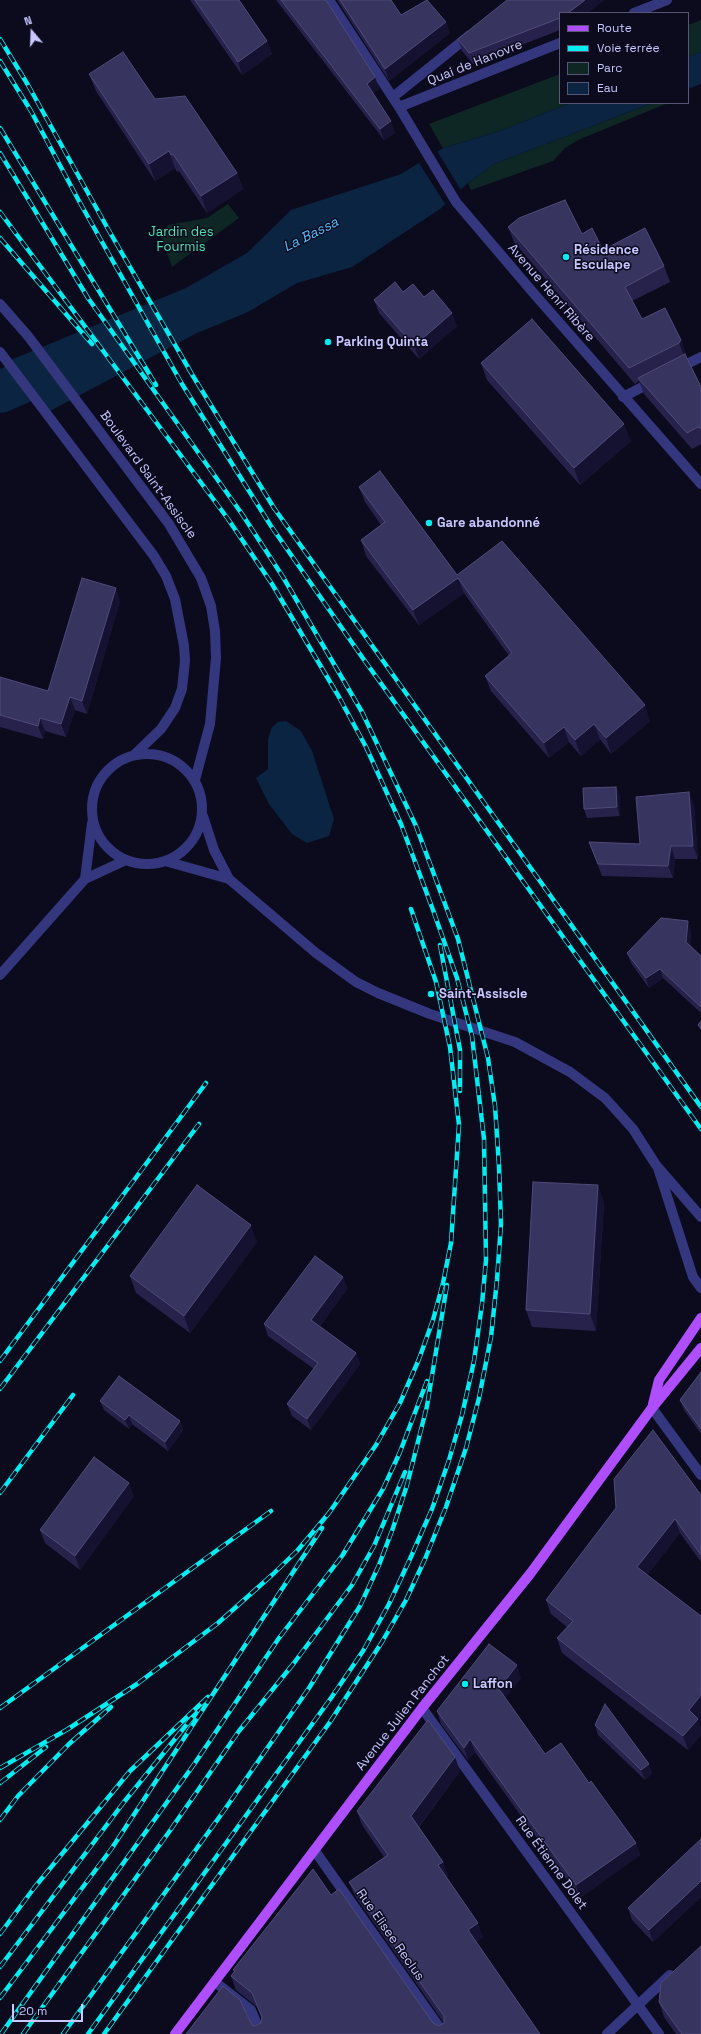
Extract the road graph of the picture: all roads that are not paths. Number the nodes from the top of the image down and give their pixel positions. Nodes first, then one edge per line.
1 (330, 0) edge
2 (667, 0) edge
3 (637, 12) edge
4 (477, 29) edge
5 (559, 43) edge
6 (393, 97) junction
7 (399, 107) junction
8 (0, 304) edge
9 (0, 352) edge
10 (701, 357) edge
11 (624, 396) junction
12 (701, 484) edge
13 (135, 754) junction
14 (195, 780) junction
15 (202, 816) junction
16 (92, 820) junction
17 (126, 860) junction
18 (165, 861) junction
19 (85, 878) junction
20 (228, 879) junction
21 (0, 975) edge
22 (656, 1164) junction
23 (701, 1217) edge
24 (701, 1288) edge
25 (701, 1318) edge
26 (701, 1348) edge
27 (652, 1408) junction
28 (701, 1475) edge
29 (422, 1708) junction
30 (315, 1851) junction
31 (679, 1967) edge
32 (215, 1982) junction
33 (638, 2006) junction
34 (176, 2034) edge
35 (261, 2034) edge
36 (443, 2034) edge
37 (607, 2034) edge
38 (659, 2034) edge

1 - 6 street, Avenue Henri Ribère
2 - 3 street
4 - 6 street
5 - 7 street, Quai de Hanovre
6 - 7 street, Avenue Henri Ribère
7 - 11 street, Avenue Henri Ribère
8 - 14 street, Boulevard Saint-Assiscle
9 - 13 street
10 - 11 street
11 - 12 street, Avenue Henri Ribère
13 - 14 street
13 - 16 street
14 - 15 street
15 - 18 street
15 - 20 street
16 - 17 street
16 - 19 street
17 - 18 street
17 - 19 street
18 - 20 street
19 - 21 street
20 - 22 street
22 - 23 street
22 - 24 street
25 - 27 main road, Avenue Julien Panchot
26 - 27 main road, Avenue Julien Panchot
27 - 28 street
27 - 29 main road, Avenue Julien Panchot
29 - 30 main road, Avenue Julien Panchot
29 - 33 street, Rue Étienne Dolet
30 - 32 main road, Avenue Julien Panchot
30 - 36 street, Rue Elisee Reclus
31 - 33 street
32 - 34 main road, Avenue Julien Panchot
32 - 35 street
33 - 37 street
33 - 38 street, Rue Étienne Dolet

